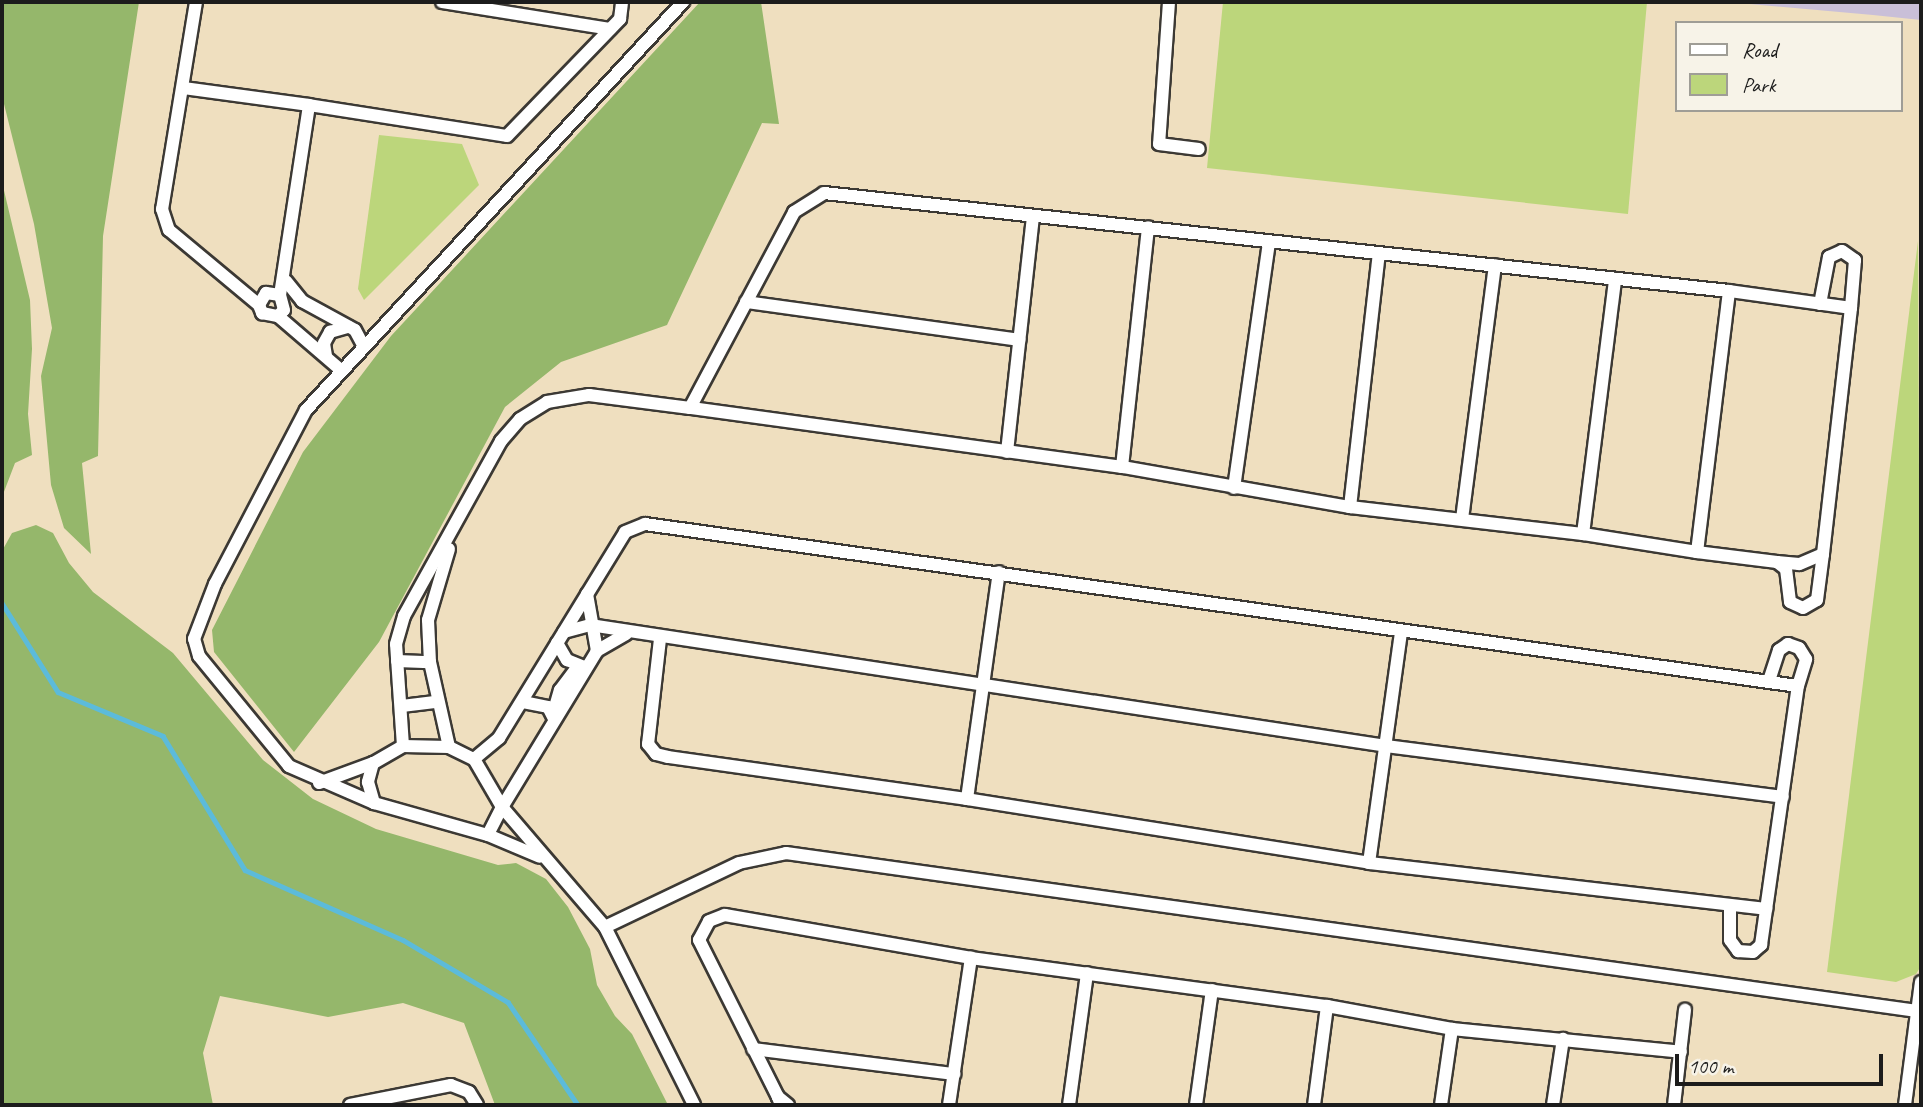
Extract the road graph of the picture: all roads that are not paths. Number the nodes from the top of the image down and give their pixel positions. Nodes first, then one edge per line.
1 (196, 2) edge
2 (442, 2) edge
3 (622, 2) edge
4 (683, 2) edge
5 (1169, 2) edge
6 (610, 29) junction
7 (184, 88) junction
8 (309, 106) junction
9 (1199, 149) dead end
10 (1033, 218) junction
11 (1148, 227) junction
12 (1269, 241) junction
13 (1379, 254) junction
14 (1495, 265) junction
15 (1615, 279) junction
16 (286, 281) junction
17 (1729, 291) junction
18 (280, 295) junction
19 (746, 302) junction
20 (1820, 304) junction
21 (259, 305) junction
22 (1851, 308) junction
23 (278, 316) junction
24 (349, 327) junction
25 (1019, 340) junction
26 (364, 347) junction
27 (326, 356) junction
28 (342, 370) junction
29 (690, 408) junction
30 (1007, 452) junction
31 (1122, 467) junction
32 (1234, 488) junction
33 (468, 502) junction
34 (1350, 506) junction
35 (1462, 519) junction
36 (1584, 534) junction
37 (1697, 552) junction
38 (1823, 554) junction
39 (1777, 562) junction
40 (999, 572) junction
41 (587, 593) junction
42 (590, 625) junction
43 (1401, 632) junction
44 (626, 634) junction
45 (560, 638) junction
46 (660, 639) junction
47 (597, 651) junction
48 (397, 662) junction
49 (430, 662) junction
50 (583, 666) junction
51 (1769, 681) junction
52 (983, 685) junction
53 (1798, 686) junction
54 (437, 702) junction
55 (523, 702) junction
56 (402, 706) junction
57 (554, 718) junction
58 (403, 746) junction
59 (1386, 746) junction
60 (449, 747) junction
61 (474, 759) junction
62 (373, 763) junction
63 (319, 783) junction
64 (1783, 797) junction
65 (967, 799) junction
66 (374, 803) junction
67 (502, 807) junction
68 (488, 835) junction
69 (545, 859) junction
70 (1369, 863) junction
71 (1730, 907) junction
72 (1766, 909) junction
73 (605, 927) junction
74 (971, 957) junction
75 (1087, 973) junction
76 (1921, 982) edge
77 (1212, 990) junction
78 (1327, 1006) junction
79 (1685, 1010) dead end
80 (1917, 1011) junction
81 (1452, 1029) junction
82 (1563, 1039) junction
83 (753, 1049) junction
84 (1681, 1052) junction
85 (954, 1074) junction
86 (782, 1103) edge
87 (350, 1105) edge
88 (477, 1105) edge
89 (694, 1105) edge
90 (949, 1105) edge
91 (1069, 1105) edge
92 (1196, 1105) edge
93 (1314, 1105) edge
94 (1441, 1105) edge
95 (1553, 1105) edge
96 (1674, 1105) edge
97 (1905, 1105) edge

1 - 7 street
2 - 6 street
3 - 6 street
4 - 26 street
5 - 9 street
6 - 8 street
7 - 8 street
7 - 21 street
8 - 16 street
10 - 11 street
10 - 19 street
10 - 25 street
11 - 12 street
11 - 31 street
12 - 13 street
12 - 32 street
13 - 14 street
13 - 34 street
14 - 15 street
14 - 35 street
15 - 17 street
15 - 36 street
16 - 18 street
16 - 24 street
17 - 20 street
17 - 37 street
18 - 21 street
18 - 23 street
19 - 25 street
19 - 29 street
20 - 22 street
20 - 22 street
21 - 23 street
22 - 38 street
23 - 27 street
24 - 26 street
24 - 27 street
25 - 30 street
26 - 28 street
27 - 28 street
28 - 63 street
29 - 30 street
29 - 33 street
30 - 31 street
31 - 32 street
32 - 34 street
33 - 48 street
33 - 49 street
34 - 35 street
35 - 36 street
36 - 37 street
37 - 39 street
38 - 39 street
38 - 39 street
40 - 41 street
40 - 43 street
40 - 52 street
41 - 42 street
41 - 45 street
42 - 44 street
42 - 45 street
42 - 47 street
43 - 51 street
43 - 59 street
44 - 46 street
44 - 47 street
45 - 50 street
45 - 55 street
46 - 52 street
46 - 65 street
47 - 50 street
48 - 49 street
48 - 56 street
49 - 54 street
50 - 57 street
51 - 53 street
51 - 53 street
52 - 59 street
52 - 65 street
53 - 64 street
54 - 56 street
54 - 60 street
55 - 57 street
55 - 61 street
56 - 58 street
57 - 67 street
58 - 60 street
58 - 62 street
59 - 64 street
59 - 70 street
60 - 61 street
61 - 67 street
62 - 63 street
62 - 66 street
63 - 66 street
64 - 72 street
65 - 70 street
66 - 68 street
67 - 68 street
67 - 69 street
68 - 69 street
69 - 73 street
70 - 71 street
71 - 72 street
71 - 72 street
73 - 80 street
73 - 89 street
74 - 75 street
74 - 83 street
74 - 85 street
75 - 77 street
75 - 91 street
76 - 80 street
77 - 78 street
77 - 92 street
78 - 81 street
78 - 93 street
79 - 84 street
80 - 97 street
81 - 82 street
81 - 94 street
82 - 84 street
82 - 95 street
83 - 85 street
83 - 86 street
84 - 96 street
85 - 90 street
87 - 88 street

